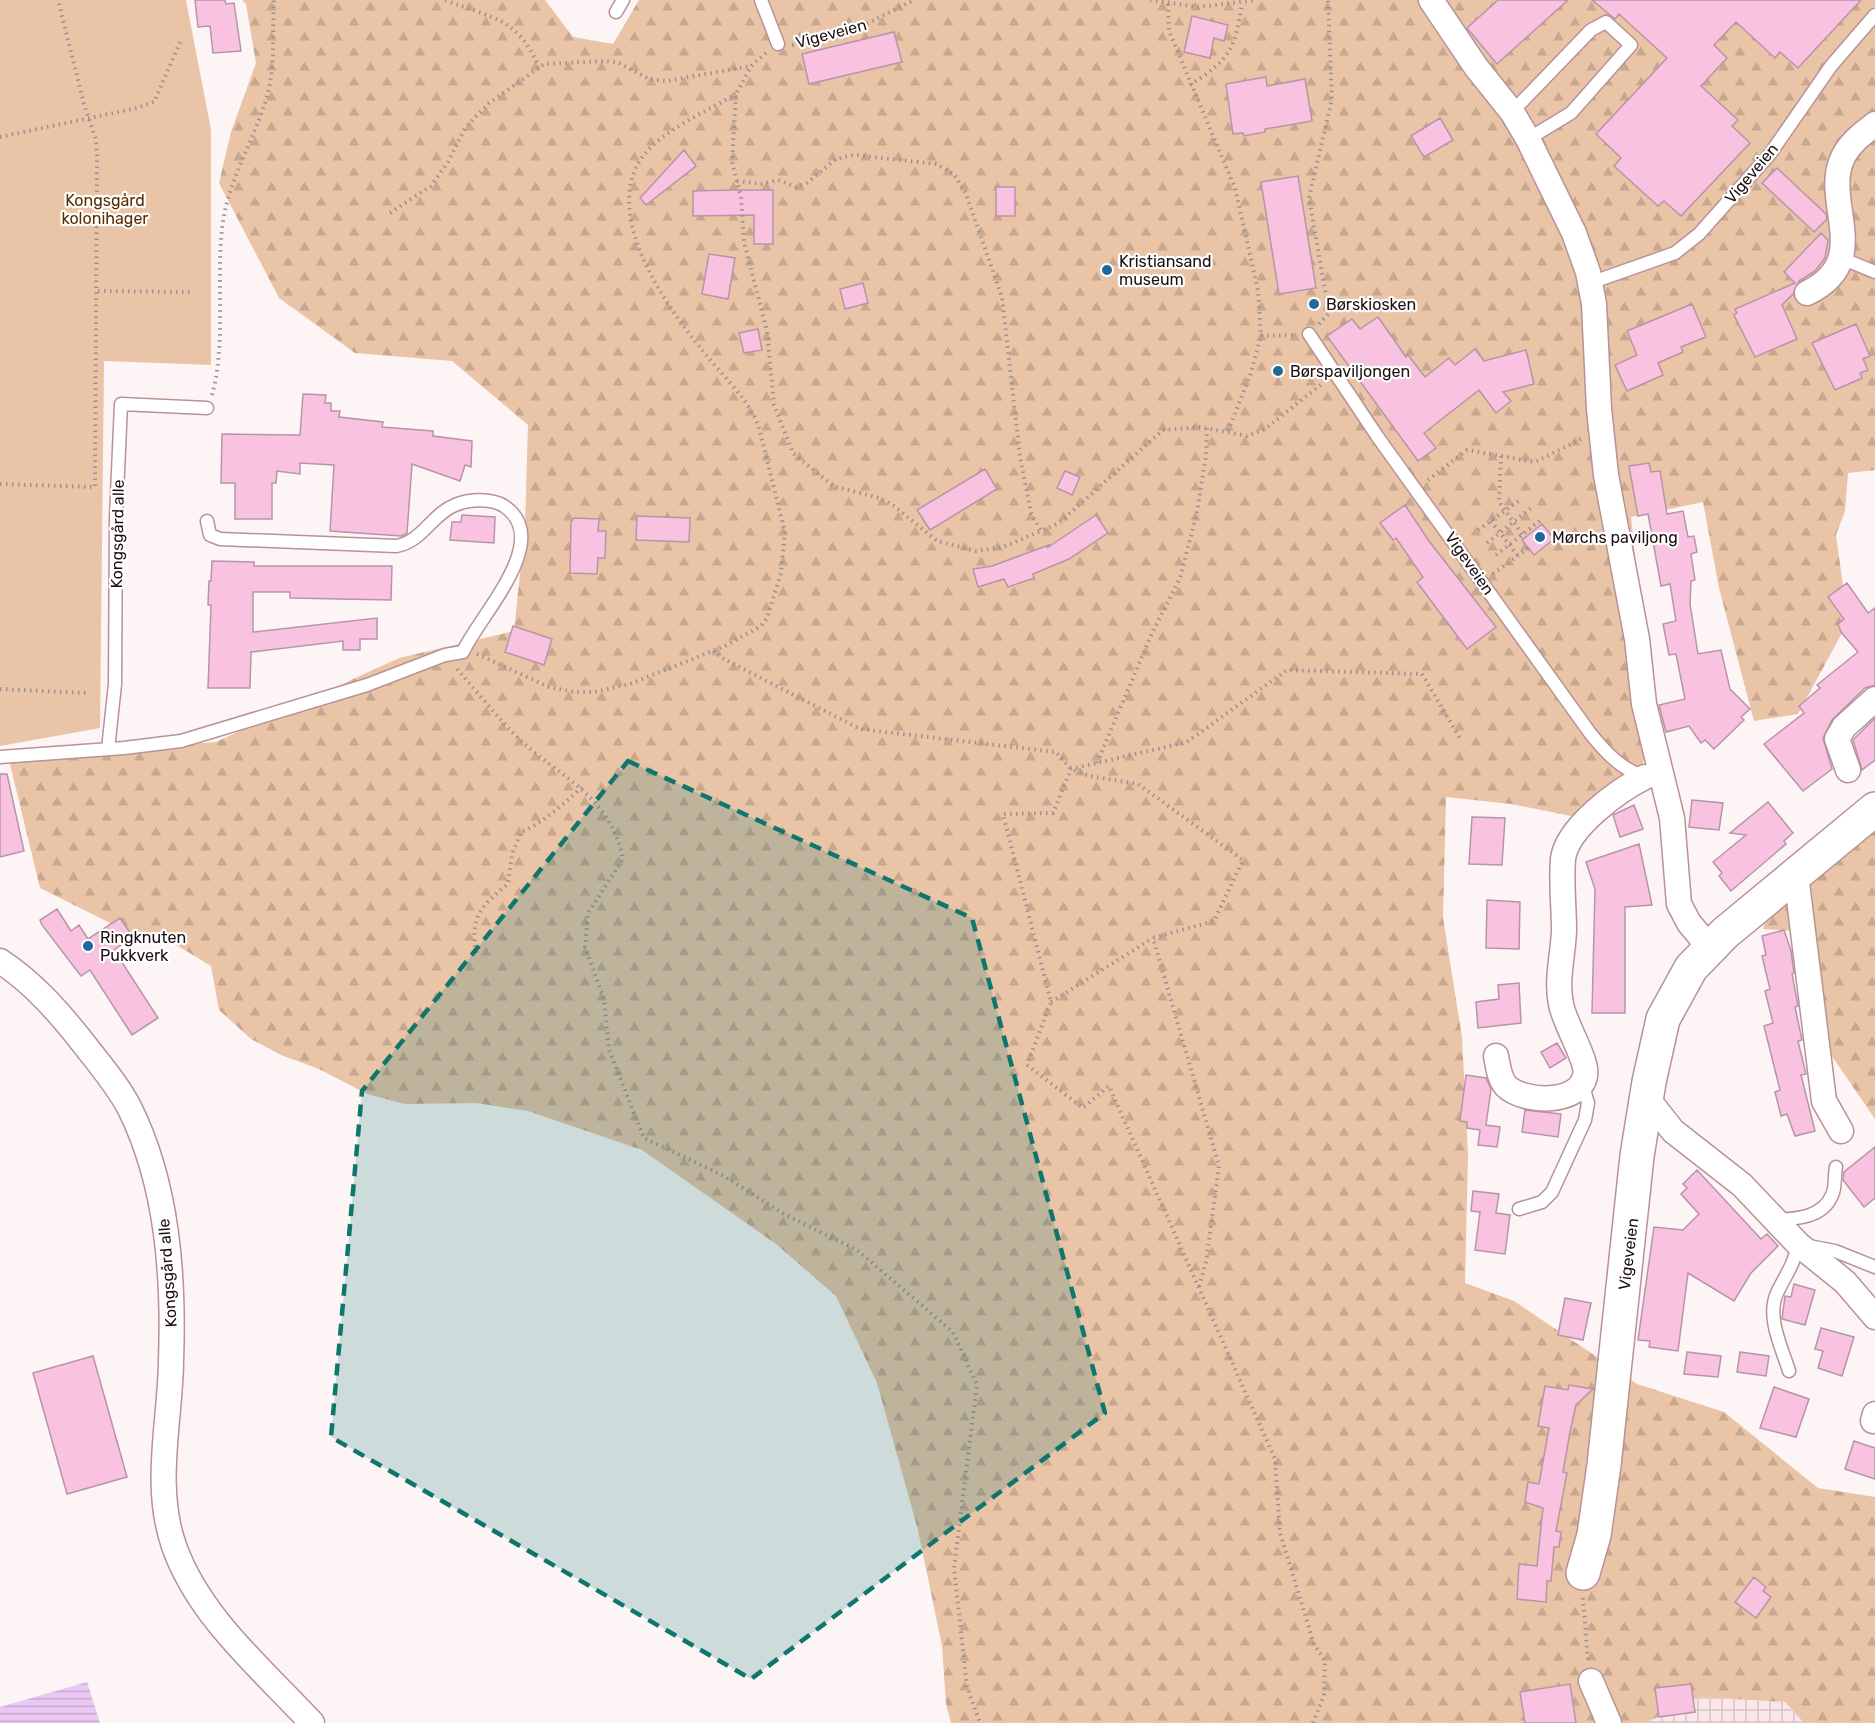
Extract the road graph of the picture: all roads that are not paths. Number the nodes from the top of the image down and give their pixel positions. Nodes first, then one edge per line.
1 (623, 0) edge
2 (761, 0) edge
3 (1431, 0) edge
4 (616, 12) dead end
5 (1875, 15) edge
6 (778, 44) road end
7 (1512, 112) junction
8 (1875, 124) edge
9 (1528, 139) junction
10 (1841, 258) junction
11 (1875, 272) edge
12 (1590, 283) junction
13 (1807, 292) dead end
14 (1309, 334) road end
15 (207, 408) road end
16 (207, 521) dead end
17 (1875, 699) edge
18 (108, 749) junction
19 (0, 757) edge
20 (1848, 770) dead end
21 (1655, 781) junction
22 (1875, 809) edge
23 (1796, 875) junction
24 (1710, 948) junction
25 (0, 961) edge
26 (1496, 1056) dead end
27 (1582, 1083) junction
28 (1647, 1098) junction
29 (1841, 1131) dead end
30 (1836, 1167) dead end
31 (1519, 1209) dead end
32 (1773, 1220) junction
33 (1798, 1244) junction
34 (1875, 1267) edge
35 (1875, 1317) edge
36 (1789, 1371) dead end
37 (1583, 1573) road end
38 (1591, 1681) road end
39 (312, 1723) edge
40 (1609, 1723) edge

1 - 4 lane
2 - 6 lane
3 - 7 street
5 - 12 lane, Vigeveien
7 - 9 street
7 - 9 lane
8 - 10 street
9 - 12 street
10 - 11 lane
10 - 13 street
12 - 21 street
14 - 21 lane, Vigeveien
15 - 18 lane, Kongsgård alle
16 - 18 lane
17 - 20 street
18 - 19 lane
21 - 24 street
21 - 27 street
22 - 23 street, Vigeveien
23 - 24 street, Vigeveien
23 - 29 street
24 - 28 street, Vigeveien
25 - 39 street, Kongsgård alle
26 - 27 street
27 - 31 lane
28 - 32 street
28 - 37 street, Vigeveien
30 - 32 lane
32 - 33 street
33 - 34 lane
33 - 35 street
33 - 36 lane
38 - 40 street

